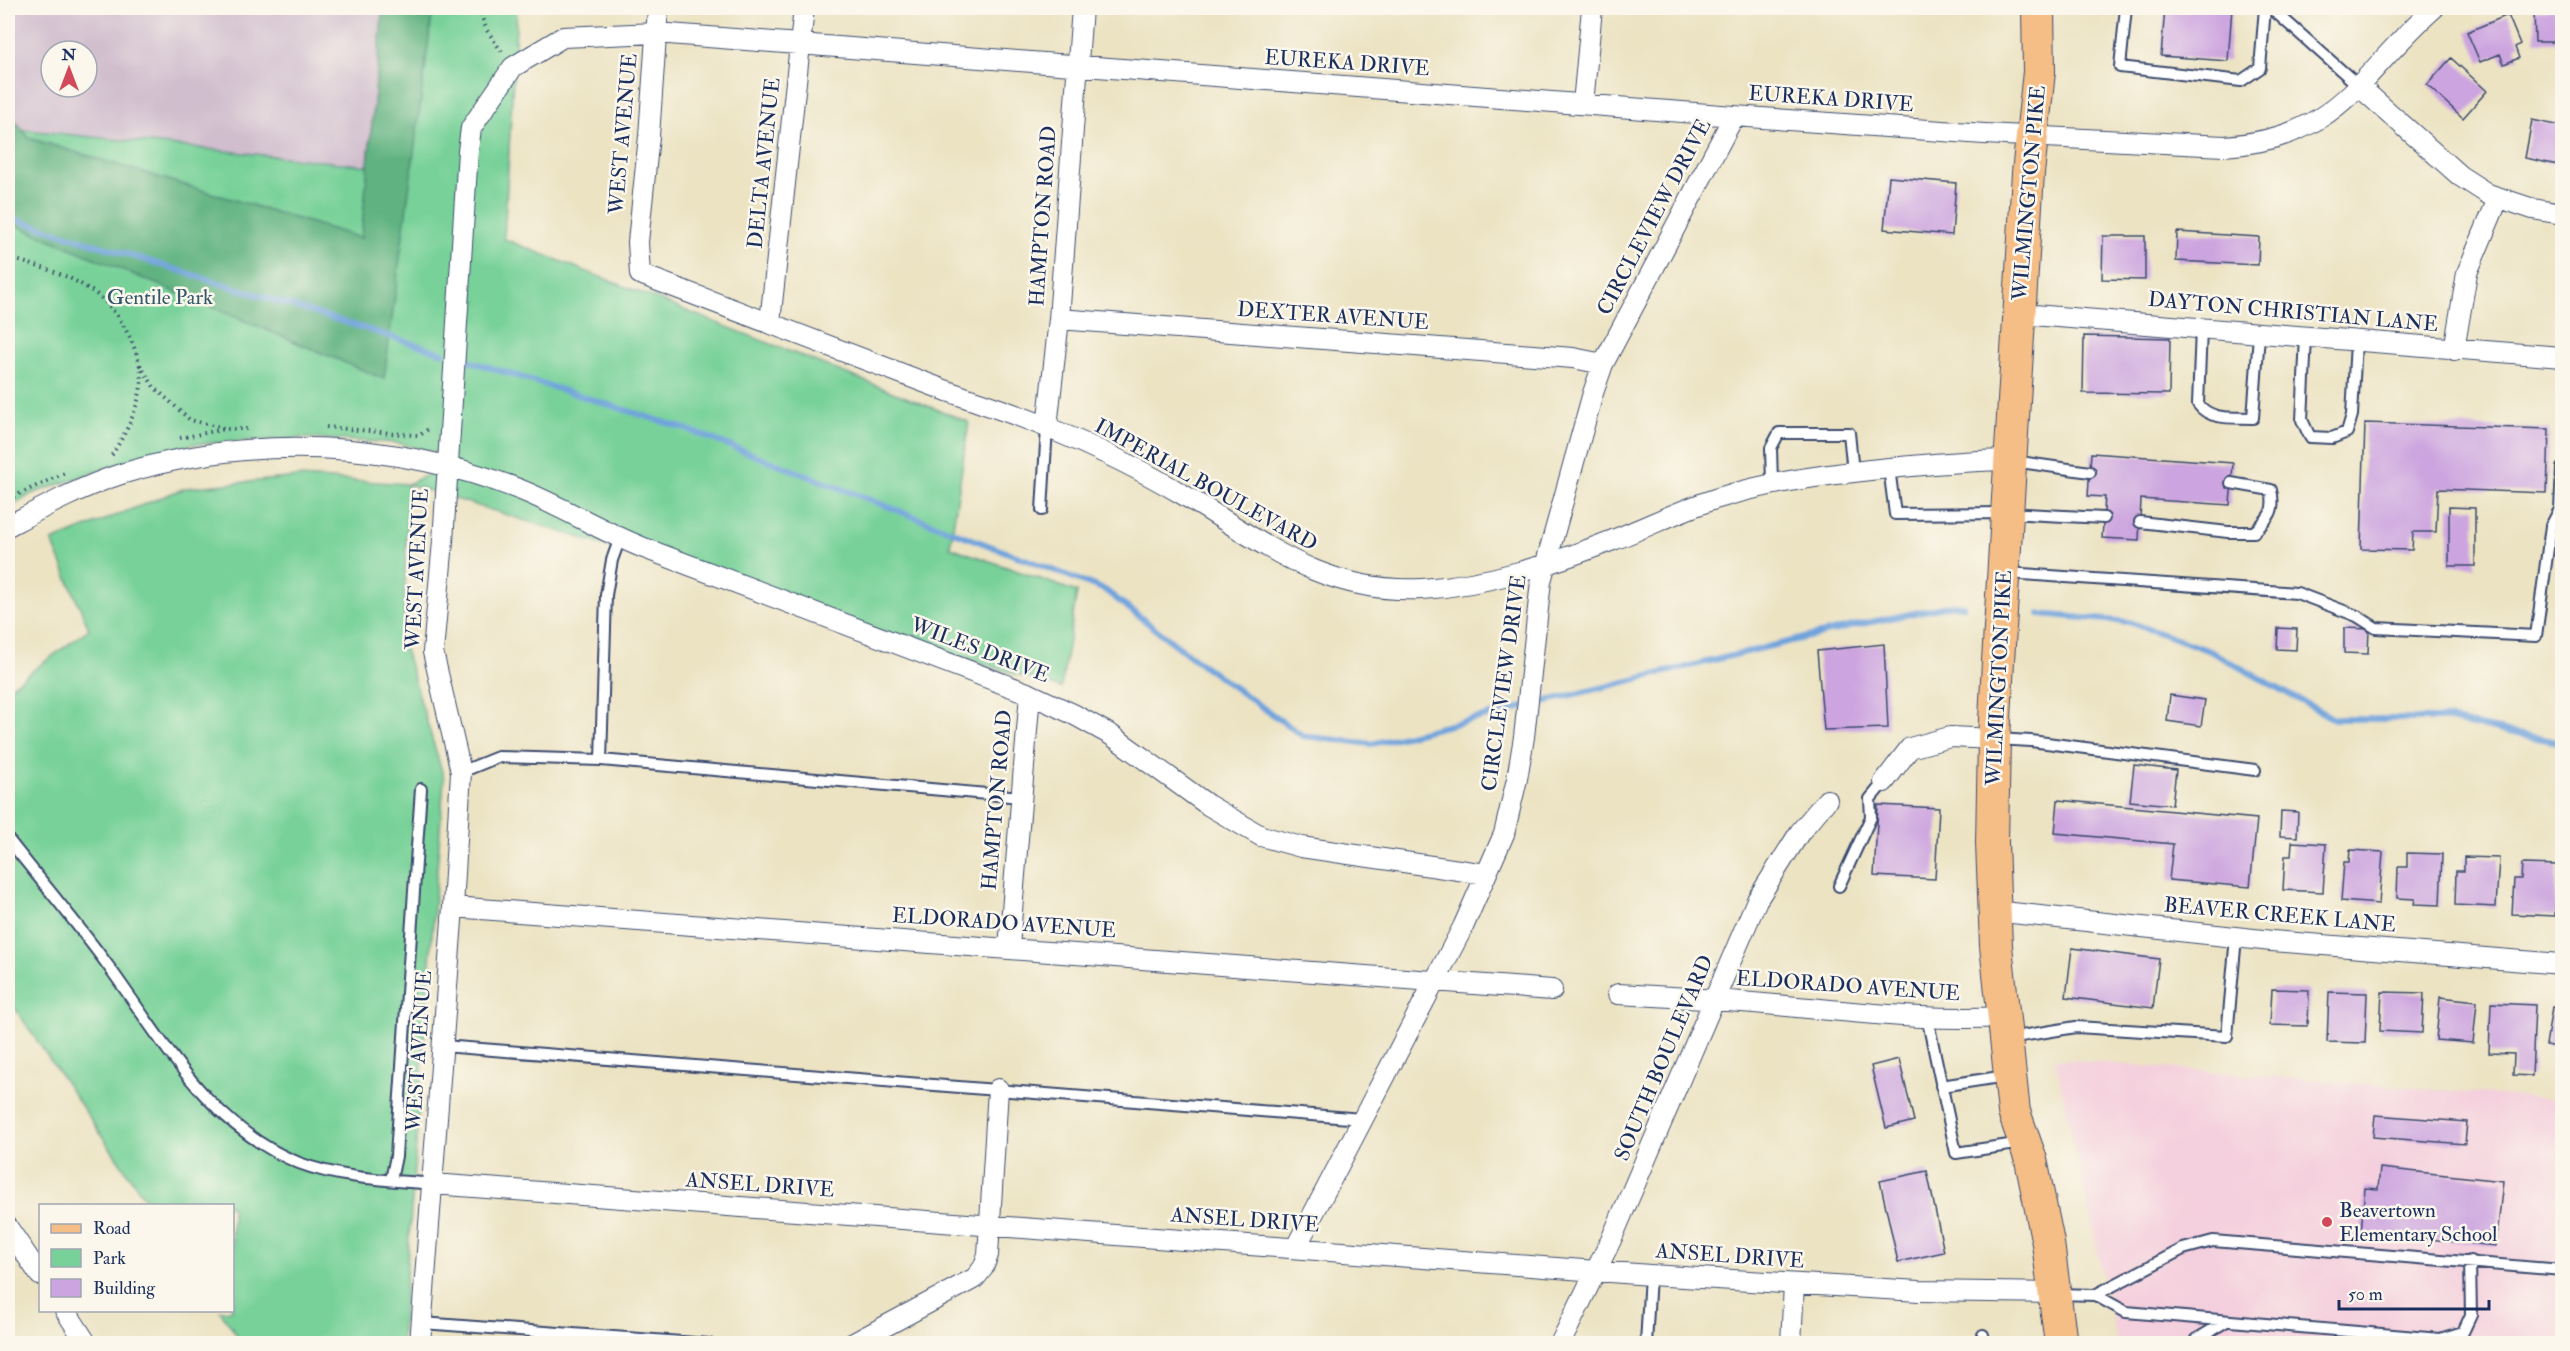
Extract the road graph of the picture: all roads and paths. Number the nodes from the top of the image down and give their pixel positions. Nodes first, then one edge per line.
1 (479, 8) edge
2 (658, 8) edge
3 (804, 8) edge
4 (1082, 8) edge
5 (1592, 8) edge
6 (2038, 8) edge
7 (2126, 8) edge
8 (2265, 8) edge
9 (2271, 8) edge
10 (2434, 8) edge
11 (656, 33) junction
12 (801, 44) junction
13 (513, 67) junction
14 (1078, 67) junction
15 (2360, 87) junction
16 (1583, 104) junction
17 (1734, 116) junction
18 (2034, 135) junction
19 (2498, 199) junction
20 (2562, 214) edge
21 (8, 257) edge
22 (640, 274) joint
23 (2020, 314) junction
24 (1059, 319) junction
25 (770, 322) junction
26 (2201, 329) junction
27 (2259, 334) junction
28 (2307, 337) junction
29 (2356, 342) junction
30 (2454, 350) junction
31 (2562, 357) edge
32 (140, 364) junction
33 (1603, 364) junction
34 (1047, 427) junction
35 (225, 429) dead end
36 (110, 458) dead end
37 (2011, 460) junction
38 (447, 466) junction
39 (1889, 468) junction
40 (2562, 468) edge
41 (1853, 472) junction
42 (2090, 472) dead end
43 (1772, 483) junction
44 (2231, 483) dead end
45 (1042, 510) dead end
46 (2007, 513) junction
47 (2104, 519) dead end
48 (2140, 522) dead end
49 (8, 526) edge
50 (620, 538) junction
51 (1546, 563) junction
52 (2004, 573) junction
53 (1030, 694) junction
54 (1994, 739) junction
55 (601, 760) junction
56 (2255, 770) dead end
57 (461, 772) junction
58 (1884, 782) joint
59 (421, 789) dead end
60 (1021, 797) junction
61 (1827, 800) dead end
62 (8, 839) edge
63 (1486, 874) junction
64 (1839, 886) dead end
65 (453, 907) junction
66 (1994, 911) junction
67 (2235, 937) junction
68 (1009, 947) junction
69 (2562, 964) edge
70 (1434, 980) junction
71 (1552, 990) dead end
72 (1618, 994) dead end
73 (1716, 999) junction
74 (1926, 1017) junction
75 (2005, 1027) junction
76 (443, 1046) junction
77 (2011, 1076) junction
78 (1941, 1086) junction
79 (998, 1089) junction
80 (1362, 1119) junction
81 (2025, 1142) junction
82 (391, 1180) junction
83 (433, 1184) junction
84 (989, 1226) junction
85 (11, 1240) edge
86 (1296, 1247) junction
87 (2470, 1261) junction
88 (1596, 1270) junction
89 (2562, 1270) edge
90 (39, 1274) edge
91 (1650, 1275) junction
92 (1794, 1284) junction
93 (2054, 1293) junction
94 (2095, 1295) junction
95 (66, 1312) edge
96 (2225, 1322) junction
97 (422, 1323) junction
98 (87, 1344) edge
99 (420, 1344) edge
100 (709, 1344) edge
101 (852, 1344) edge
102 (1560, 1344) edge
103 (1646, 1344) edge
104 (1791, 1344) edge
105 (2061, 1344) edge
106 (2195, 1344) edge

1 - 13 path
2 - 11 street, WEST AVENUE
3 - 12 street, DELTA AVENUE
4 - 14 street, HAMPTON ROAD
5 - 16 street
6 - 18 main road, WILMINGTON PIKE
7 - 8 lane
9 - 15 lane
10 - 15 street, EUREKA DRIVE
11 - 12 street, EUREKA DRIVE
11 - 13 street, WEST AVENUE
11 - 22 street, WEST AVENUE
12 - 14 street, EUREKA DRIVE
12 - 25 street, DELTA AVENUE
13 - 38 street, WEST AVENUE
14 - 16 street, EUREKA DRIVE
14 - 24 street, HAMPTON ROAD
15 - 18 street, EUREKA DRIVE
15 - 19 street
16 - 17 street, EUREKA DRIVE
17 - 18 street, EUREKA DRIVE
17 - 33 street, CIRCLEVIEW DRIVE
18 - 23 main road, WILMINGTON PIKE
19 - 20 street
19 - 30 street
21 - 32 path
22 - 25 street, IMPERIAL BOULEVARD
23 - 26 street, DAYTON CHRISTIAN LANE
23 - 37 main road, WILMINGTON PIKE
24 - 33 street, DEXTER AVENUE
24 - 34 street, HAMPTON ROAD
25 - 34 street, IMPERIAL BOULEVARD
26 - 27 street, DAYTON CHRISTIAN LANE
26 - 27 lane
27 - 28 street, DAYTON CHRISTIAN LANE
28 - 29 street, DAYTON CHRISTIAN LANE
28 - 29 lane
29 - 30 street, DAYTON CHRISTIAN LANE
30 - 31 street, DAYTON CHRISTIAN LANE
32 - 35 path
32 - 36 path
33 - 51 street, CIRCLEVIEW DRIVE
34 - 45 lane
34 - 51 street, IMPERIAL BOULEVARD
37 - 39 street, IMPERIAL BOULEVARD
37 - 42 lane
37 - 46 main road, WILMINGTON PIKE
38 - 49 street, WILES DRIVE
38 - 50 street, WILES DRIVE
38 - 57 street, WEST AVENUE
39 - 41 street, IMPERIAL BOULEVARD
39 - 46 lane
40 - 52 lane
41 - 43 street, IMPERIAL BOULEVARD
41 - 43 lane
43 - 51 street, IMPERIAL BOULEVARD
44 - 48 lane
46 - 47 lane
46 - 52 main road, WILMINGTON PIKE
50 - 53 street, WILES DRIVE
50 - 55 lane
51 - 63 street, CIRCLEVIEW DRIVE
52 - 54 main road, WILMINGTON PIKE
53 - 60 street, HAMPTON ROAD
53 - 63 street, WILES DRIVE
54 - 56 lane
54 - 58 street
54 - 66 main road, WILMINGTON PIKE
55 - 57 lane
55 - 60 lane
57 - 65 street, WEST AVENUE
58 - 64 lane
59 - 82 lane
60 - 68 street, HAMPTON ROAD
61 - 73 street, SOUTH BOULEVARD
62 - 82 lane
63 - 70 street, CIRCLEVIEW DRIVE
65 - 68 street, ELDORADO AVENUE
65 - 76 street, WEST AVENUE
66 - 67 street, BEAVER CREEK LANE
66 - 75 main road, WILMINGTON PIKE
67 - 69 street, BEAVER CREEK LANE
67 - 75 lane
68 - 70 street, ELDORADO AVENUE
70 - 71 street, ELDORADO AVENUE
70 - 80 street, CIRCLEVIEW DRIVE
72 - 73 street, ELDORADO AVENUE
73 - 74 street, ELDORADO AVENUE
73 - 88 street, SOUTH BOULEVARD
74 - 75 street, ELDORADO AVENUE
74 - 78 lane
75 - 77 main road, WILMINGTON PIKE
76 - 79 lane
76 - 83 street, WEST AVENUE
77 - 78 lane
77 - 81 main road, WILMINGTON PIKE
78 - 81 lane
79 - 80 lane
79 - 84 street
80 - 86 street, CIRCLEVIEW DRIVE
81 - 93 main road, WILMINGTON PIKE
82 - 83 lane
83 - 84 street, ANSEL DRIVE
83 - 97 street, WEST AVENUE
84 - 86 street, ANSEL DRIVE
84 - 101 street
85 - 90 street
86 - 88 street, ANSEL DRIVE
87 - 89 lane
87 - 94 lane
87 - 96 lane
88 - 91 street, ANSEL DRIVE
88 - 102 street, SOUTH BOULEVARD
91 - 92 street, ANSEL DRIVE
91 - 103 lane
92 - 93 street, ANSEL DRIVE
92 - 104 street
93 - 94 lane
93 - 105 main road, WILMINGTON PIKE
94 - 96 lane
95 - 98 street
96 - 106 lane
97 - 99 street, WEST AVENUE
97 - 100 lane

